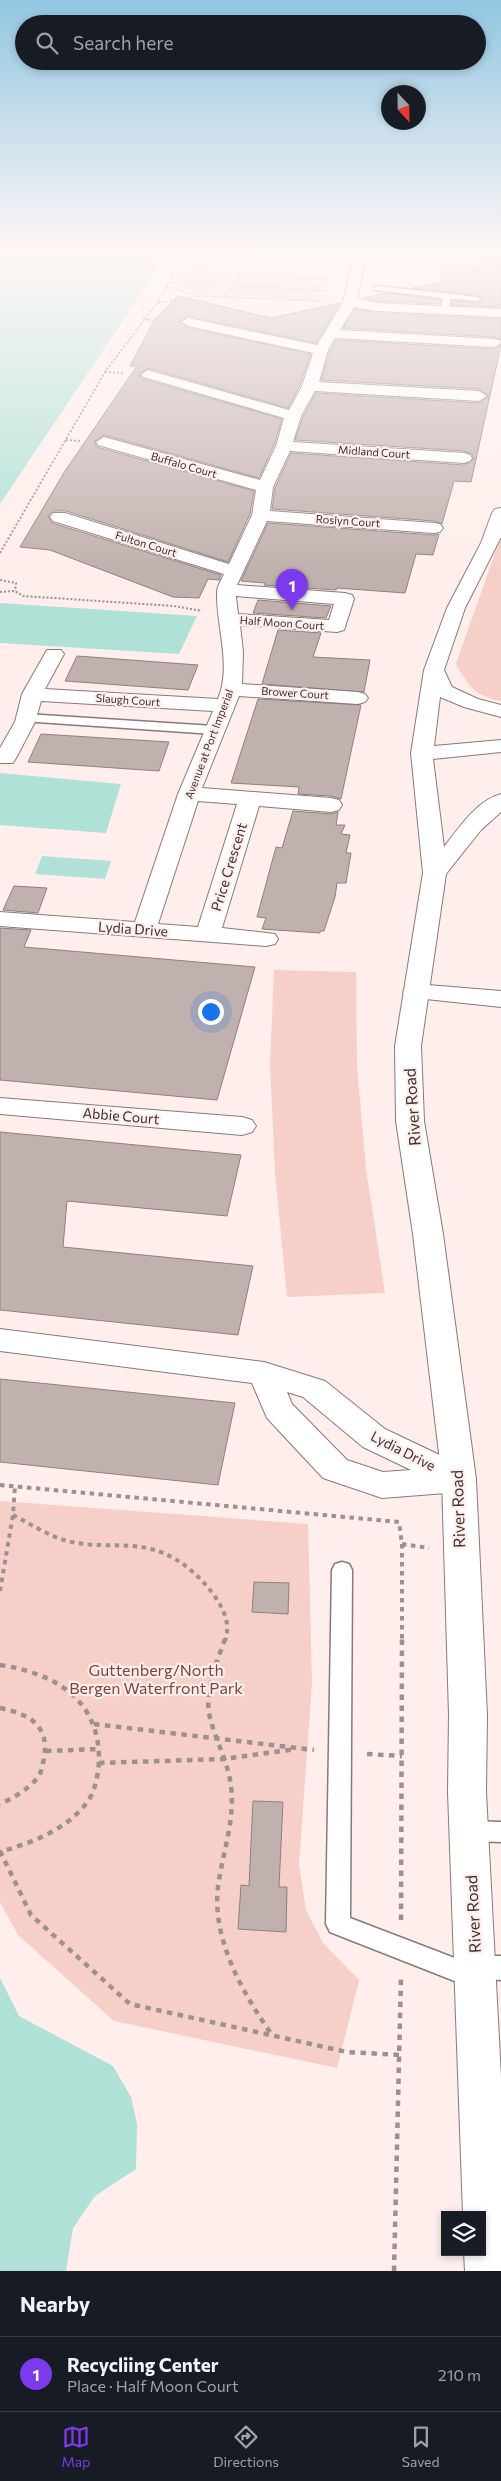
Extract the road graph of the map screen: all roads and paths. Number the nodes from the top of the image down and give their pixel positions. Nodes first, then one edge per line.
1 (116, 358) edge
2 (319, 358) edge
3 (148, 374) dead end
4 (310, 386) junction
5 (478, 396) dead end
6 (293, 416) junction
7 (104, 442) dead end
8 (284, 446) junction
9 (464, 458) dead end
10 (265, 487) junction
11 (501, 513) edge
12 (261, 515) junction
13 (59, 517) dead end
14 (434, 528) dead end
15 (0, 553) edge
16 (233, 571) junction
17 (0, 580) edge
18 (226, 590) junction
19 (15, 591) junction
20 (0, 592) edge
21 (229, 616) junction
22 (54, 654) dead end
23 (434, 670) junction
24 (32, 694) junction
25 (228, 697) junction
26 (358, 698) dead end
27 (501, 711) edge
28 (26, 718) junction
29 (214, 730) junction
30 (501, 746) edge
31 (422, 753) junction
32 (6, 758) dead end
33 (189, 794) junction
34 (250, 799) junction
35 (501, 801) edge
36 (332, 805) dead end
37 (435, 873) junction
38 (0, 919) edge
39 (144, 930) junction
40 (208, 934) junction
41 (266, 939) dead end
42 (416, 992) junction
43 (501, 999) edge
44 (0, 1106) edge
45 (242, 1126) dead end
46 (0, 1340) edge
47 (264, 1373) junction
48 (459, 1479) junction
49 (15, 1486) dead end
50 (13, 1515) junction
51 (342, 1570) dead end
52 (0, 1591) edge
53 (0, 1665) edge
54 (0, 1708) edge
55 (94, 1724) junction
56 (218, 1740) junction
57 (100, 1749) junction
58 (46, 1751) junction
59 (224, 1759) junction
60 (99, 1763) junction
61 (0, 1804) edge
62 (485, 1831) edge
63 (0, 1851) edge
64 (484, 1971) edge
65 (272, 2035) junction
66 (400, 2055) dead end
67 (488, 2271) edge

1 - 15 path
2 - 4 street, Avenue at Port Imperial
3 - 6 street
4 - 5 street
4 - 6 street, Avenue at Port Imperial
6 - 8 street, Avenue at Port Imperial
7 - 10 street, Buffalo Court
8 - 9 street, Midland Court
8 - 10 street, Avenue at Port Imperial
10 - 12 street, Avenue at Port Imperial
11 - 23 street, River Road
12 - 14 street, Roslyn Court
12 - 16 street, Avenue at Port Imperial
13 - 16 street, Fulton Court
16 - 18 street, Avenue at Port Imperial
17 - 19 path
18 - 21 street, Avenue at Port Imperial
18 - 21 street, Half Moon Court
19 - 20 path
19 - 21 path
21 - 25 street, Avenue at Port Imperial
22 - 24 street
23 - 27 street
23 - 31 street, River Road
24 - 25 street, Slaugh Court
24 - 28 street
25 - 26 street, Brower Court
25 - 29 street, Avenue at Port Imperial
28 - 29 lane
28 - 32 street
29 - 33 street, Avenue at Port Imperial
30 - 31 street
31 - 37 street, River Road
33 - 34 street
33 - 39 street, Avenue at Port Imperial
34 - 36 street
34 - 40 street, Price Crescent
35 - 37 street
37 - 42 street, River Road
38 - 39 street, Lydia Drive
39 - 40 street, Lydia Drive
40 - 41 street, Lydia Drive
42 - 43 street
42 - 48 street, River Road
44 - 45 street, Abbie Court
46 - 47 street, Lydia Drive
47 - 48 street, Lydia Drive
47 - 48 street, Lydia Drive
48 - 62 street, River Road
49 - 50 path
50 - 52 path
50 - 56 path
51 - 64 lane
53 - 55 path
54 - 58 path
55 - 56 path
55 - 57 path
56 - 59 path
56 - 59 path
57 - 58 path
57 - 60 path
58 - 61 path
59 - 60 path
59 - 65 path
60 - 63 path
62 - 64 street, River Road
63 - 65 path
64 - 67 street, River Road
65 - 66 path

